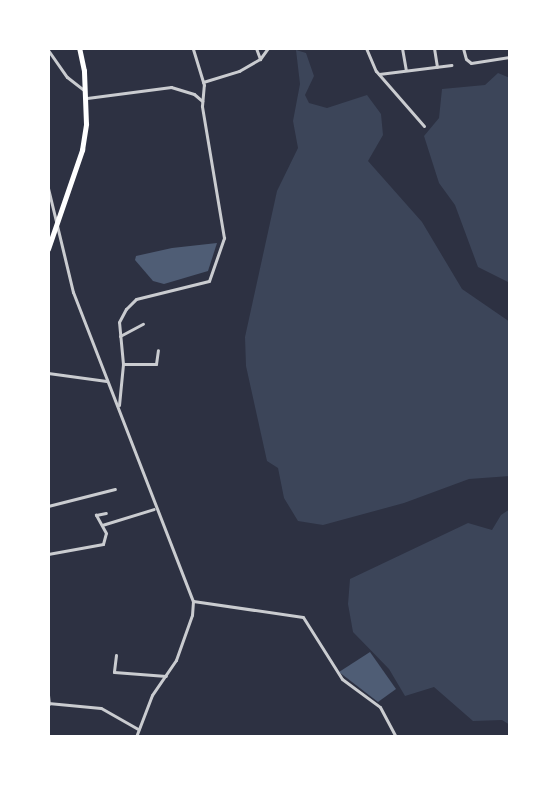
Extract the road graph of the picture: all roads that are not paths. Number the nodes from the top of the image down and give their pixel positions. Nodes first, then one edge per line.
1 (79, 48) edge
2 (193, 48) edge
3 (256, 48) edge
4 (268, 48) edge
5 (366, 48) edge
6 (402, 48) edge
7 (434, 48) edge
8 (464, 48) edge
9 (48, 50) edge
10 (510, 57) edge
11 (260, 59) junction
12 (451, 65) dead end
13 (437, 66) junction
14 (406, 71) junction
15 (379, 74) junction
16 (203, 82) junction
17 (86, 91) junction
18 (87, 98) junction
19 (202, 101) junction
20 (424, 126) dead end
21 (48, 188) edge
22 (55, 225) junction
23 (48, 249) edge
24 (143, 324) dead end
25 (120, 336) junction
26 (158, 351) dead end
27 (123, 364) junction
28 (48, 373) edge
29 (107, 381) junction
30 (119, 407) junction
31 (115, 489) dead end
32 (48, 506) edge
33 (154, 508) junction
34 (106, 513) dead end
35 (102, 525) junction
36 (48, 554) edge
37 (193, 601) junction
38 (116, 656) dead end
39 (166, 676) junction
40 (48, 695) edge
41 (49, 703) edge
42 (138, 729) junction
43 (136, 737) edge
44 (396, 737) edge

1 - 17 main road
2 - 16 street
3 - 11 street
4 - 11 street
5 - 15 street
6 - 14 street
7 - 13 street
8 - 10 street
9 - 17 street
11 - 16 street
12 - 13 street
13 - 14 street
14 - 15 street
15 - 20 street
16 - 19 street
17 - 18 main road
18 - 19 street
18 - 22 main road
19 - 25 street
21 - 22 street
22 - 23 main road
22 - 29 street
24 - 25 street
25 - 27 street
26 - 27 street
27 - 30 street
28 - 29 street
29 - 30 street
30 - 33 street
31 - 32 street
33 - 35 street
33 - 37 street
34 - 35 street
35 - 36 street
37 - 39 street
37 - 44 street
38 - 39 street
39 - 42 street
40 - 41 street
41 - 42 street
42 - 43 street

